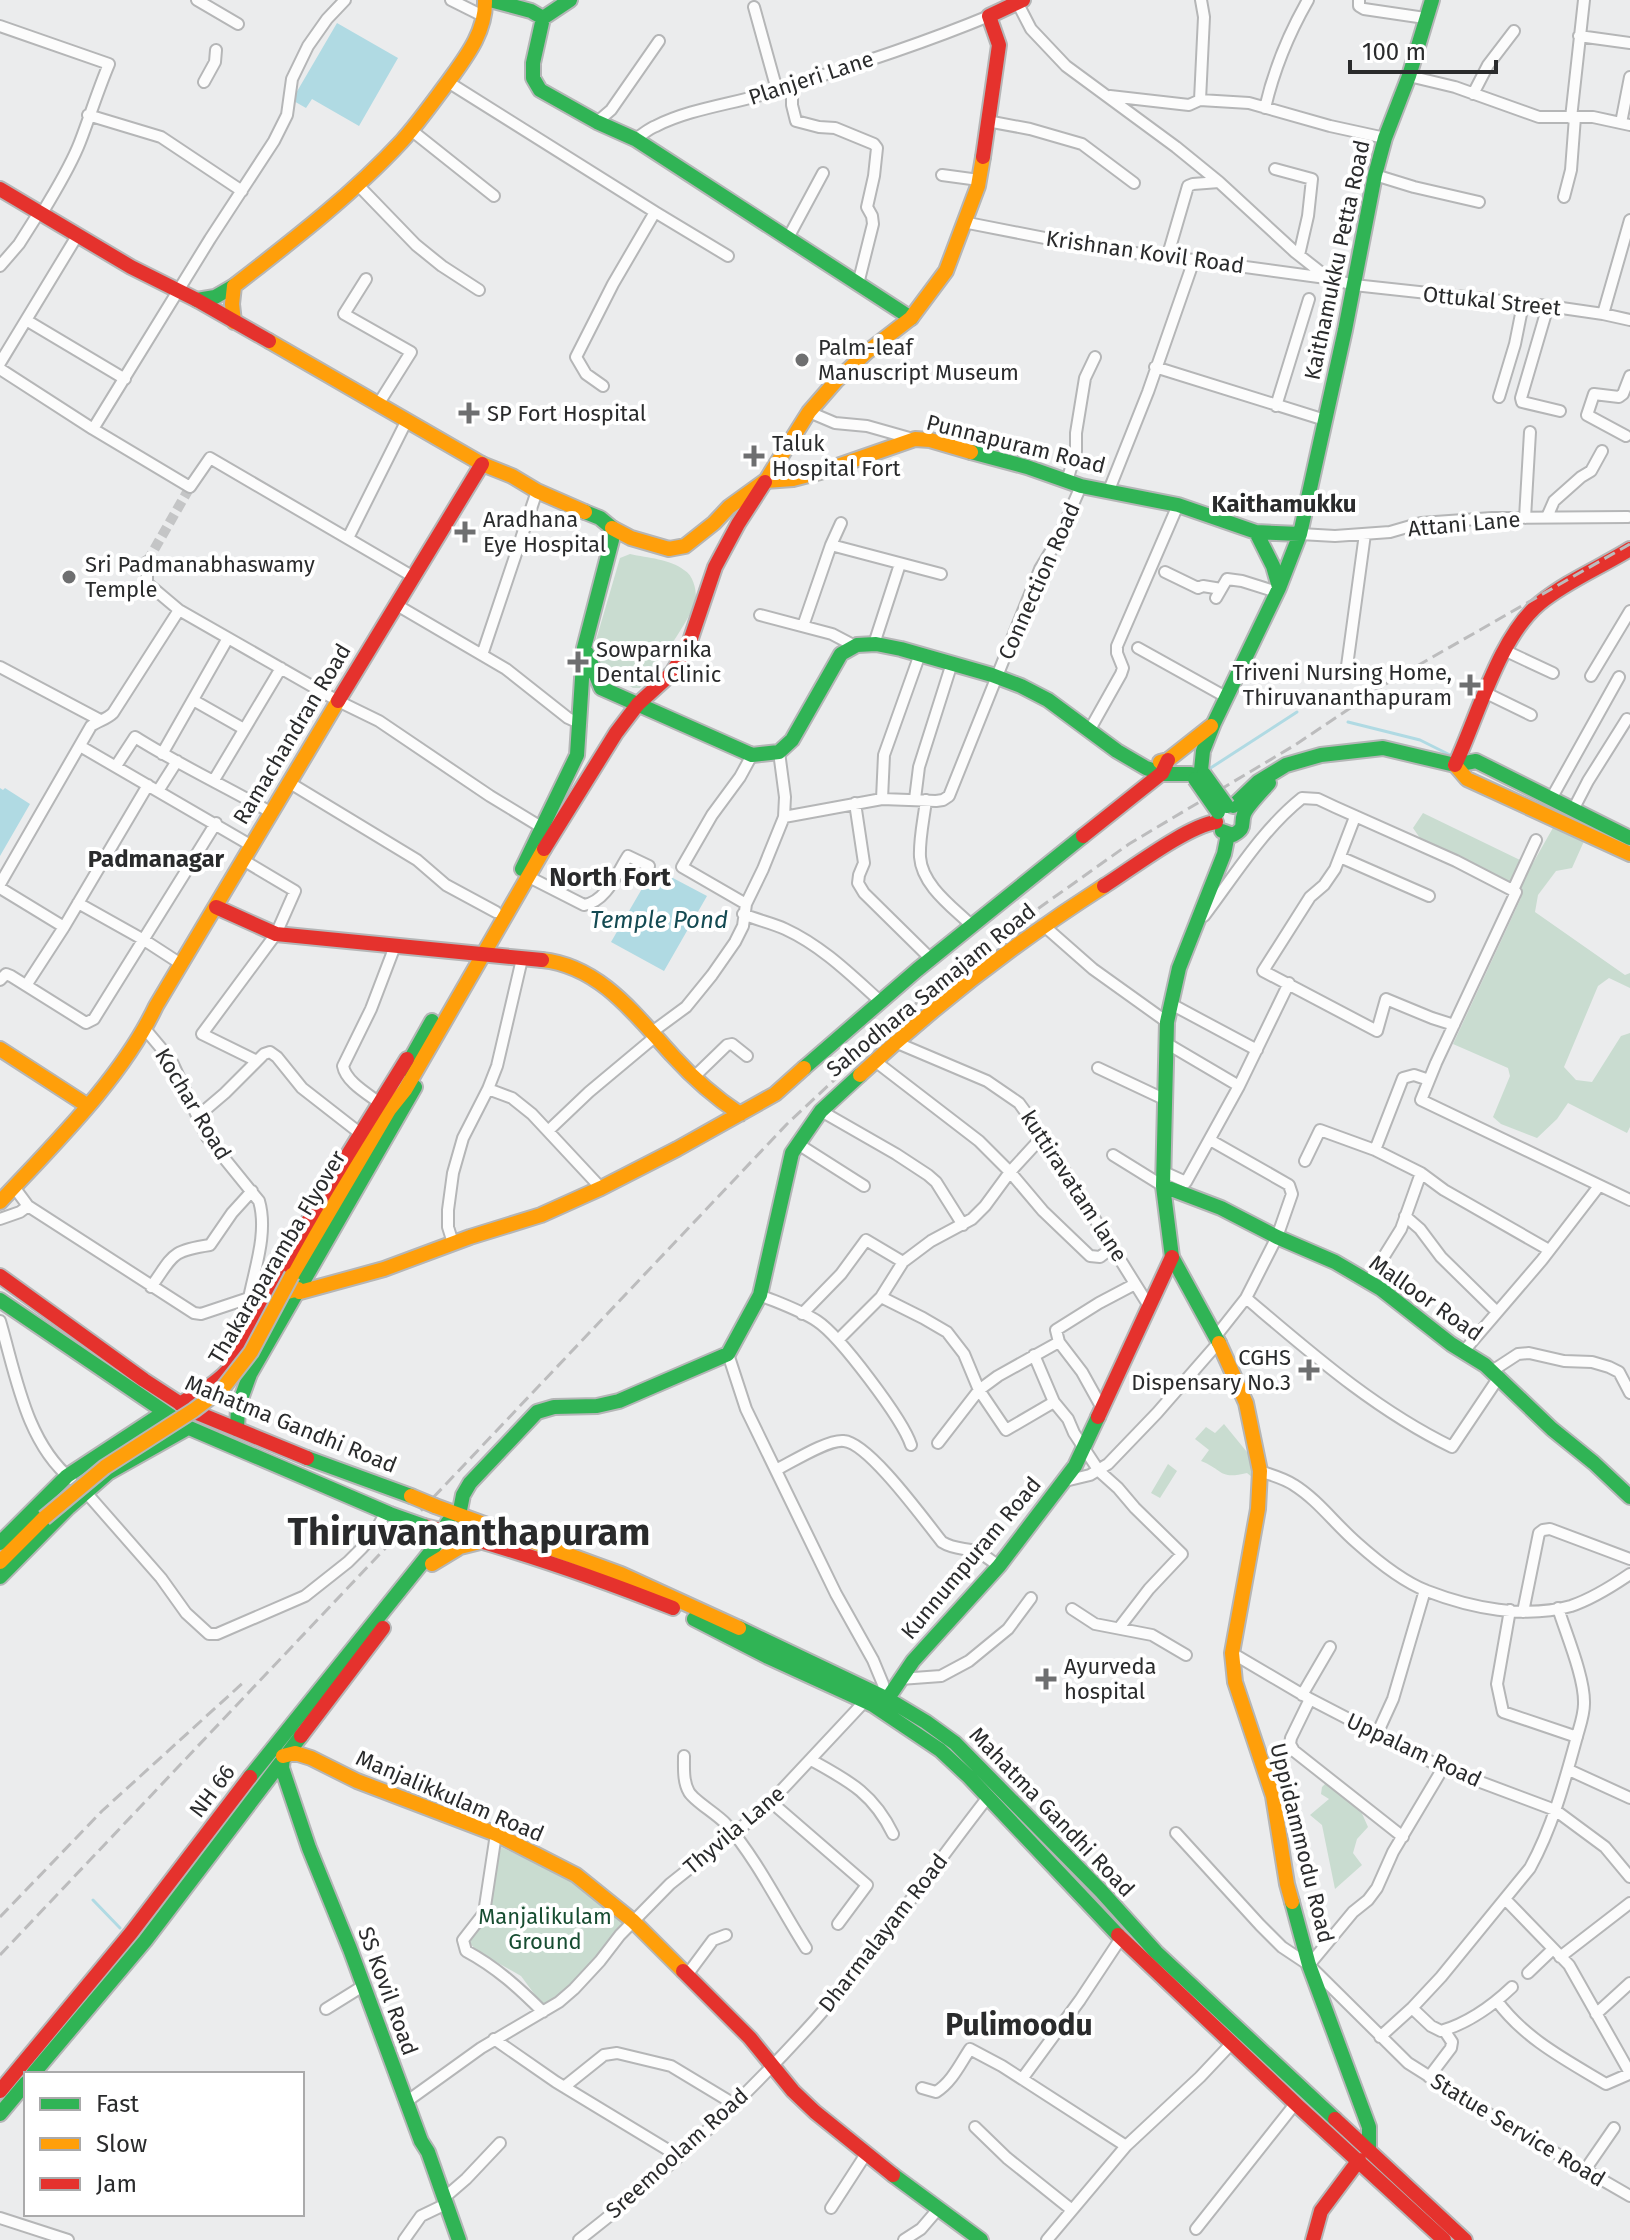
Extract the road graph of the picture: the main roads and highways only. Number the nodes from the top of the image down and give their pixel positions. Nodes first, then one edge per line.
1 (488, 0) edge
2 (570, 0) edge
3 (1432, 0) edge
4 (1019, 1) edge
5 (543, 18) junction
6 (0, 189) edge
7 (234, 286) junction
8 (197, 300) junction
9 (911, 318) junction
10 (234, 322) junction
11 (482, 464) junction
12 (765, 481) junction
13 (612, 528) junction
14 (1256, 532) junction
15 (1300, 534) junction
16 (1630, 549) edge
17 (1278, 590) junction
18 (584, 648) junction
19 (638, 704) junction
20 (1214, 723) junction
21 (1194, 740) junction
22 (1457, 761) junction
23 (1165, 766) junction
24 (1196, 773) junction
25 (1228, 812) junction
26 (1232, 834) junction
27 (1630, 838) edge
28 (1630, 854) edge
29 (216, 907) junction
30 (476, 955) junction
31 (427, 1040) junction
32 (0, 1049) edge
33 (88, 1106) junction
34 (385, 1107) junction
35 (740, 1114) junction
36 (1164, 1179) junction
37 (0, 1202) edge
38 (1172, 1257) junction
39 (0, 1276) edge
40 (295, 1282) junction
41 (266, 1298) junction
42 (0, 1300) edge
43 (728, 1354) joint
44 (180, 1404) junction
45 (163, 1413) junction
46 (188, 1428) junction
47 (237, 1429) junction
48 (1630, 1497) edge
49 (455, 1514) junction
50 (448, 1531) junction
51 (486, 1541) junction
52 (0, 1543) edge
53 (0, 1562) edge
54 (432, 1564) junction
55 (0, 1577) edge
56 (619, 1580) junction
57 (883, 1704) junction
58 (278, 1752) junction
59 (82, 1992) junction
60 (94, 2003) junction
61 (35, 2072) edge
62 (24, 2085) edge
63 (0, 2091) edge
64 (0, 2114) edge
65 (1364, 2155) junction
66 (459, 2240) edge
67 (981, 2240) edge
68 (1313, 2240) edge
69 (1444, 2240) edge
70 (1465, 2240) edge

1 - 5 main road
1 - 7 main road
2 - 5 main road
3 - 15 main road, Kaithamukku Petta Road
4 - 9 main road
5 - 9 main road
6 - 8 main road
7 - 8 main road
7 - 10 main road
8 - 10 main road
9 - 12 main road
10 - 11 main road
11 - 13 main road
11 - 29 main road, Ramachandran Road
12 - 13 main road
12 - 14 main road, Punnapuram Road
12 - 19 main road
13 - 18 main road
14 - 15 main road, Punnapuram Road
14 - 17 main road
15 - 17 main road, Kaithamukku Petta Road
16 - 22 main road
17 - 20 main road, Kaithamukku Petta Road
18 - 19 main road
18 - 30 main road
19 - 23 main road
19 - 30 main road
20 - 21 main road
20 - 24 main road, Kaithamukku Petta Road
21 - 23 main road
21 - 24 main road
22 - 25 main road
22 - 27 main road
22 - 28 main road
23 - 24 main road
23 - 35 main road
24 - 25 main road, bridge
25 - 26 main road
25 - 26 main road, Uppidammodu Road
25 - 43 main road, Sahodhara Samajam Road
26 - 36 main road, Uppidammodu Road
29 - 30 main road
29 - 33 main road, Ramachandran Road
30 - 31 main road
30 - 35 main road
31 - 34 main road
31 - 40 main road
32 - 33 main road
33 - 37 main road, Ramachandran Road
34 - 40 main road, Thakaraparamba Flyover
34 - 41 main road
35 - 40 main road
36 - 38 main road, Uppidammodu Road
36 - 48 main road, Malloor Road
38 - 57 main road, Kunnumpuram Road
38 - 65 main road, Uppidammodu Road
39 - 44 main road, Mahatma Gandhi Road
40 - 41 main road
40 - 47 main road
40 - 53 main road, Thakaraparamba Flyover, bridge
41 - 44 main road
42 - 45 main road, Mahatma Gandhi Road
43 - 49 main road, NH 66
44 - 47 main road, Mahatma Gandhi Road
45 - 46 main road, Mahatma Gandhi Road
45 - 52 main road
46 - 50 main road, Mahatma Gandhi Road, bridge
46 - 55 main road
47 - 49 main road, Mahatma Gandhi Road, bridge
49 - 50 main road, NH 66
49 - 56 main road, Mahatma Gandhi Road
50 - 51 main road, Mahatma Gandhi Road
50 - 54 main road, NH 66
50 - 58 main road, NH 66
51 - 54 main road
51 - 56 main road, Mahatma Gandhi Road
54 - 58 main road, NH 66
56 - 57 main road, Mahatma Gandhi Road
56 - 57 main road, Mahatma Gandhi Road
57 - 65 main road, Mahatma Gandhi Road
57 - 65 main road, Mahatma Gandhi Road
58 - 59 main road, NH 66
58 - 60 main road, NH 66
58 - 66 main road, SS Kovil Road
58 - 67 main road, Manjalikkulam Road
59 - 60 main road
59 - 63 main road, NH 66
60 - 61 main road, NH 66
62 - 64 main road
65 - 68 main road
65 - 69 main road, Mahatma Gandhi Road
65 - 70 main road, Mahatma Gandhi Road

